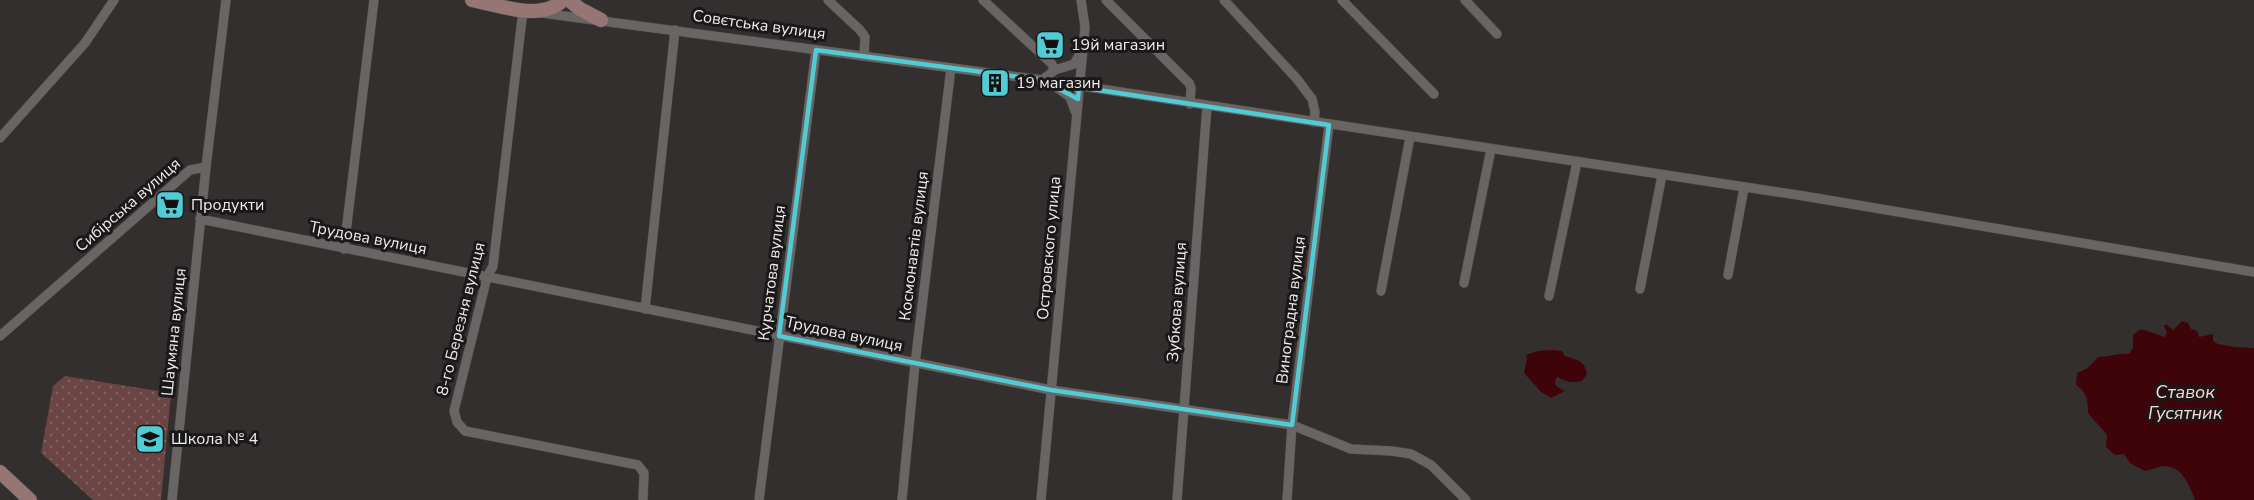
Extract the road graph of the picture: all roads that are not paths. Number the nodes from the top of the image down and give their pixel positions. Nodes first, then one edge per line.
1 (114, 0) edge
2 (226, 0) edge
3 (374, 0) edge
4 (475, 0) edge
5 (563, 0) edge
6 (569, 0) edge
7 (828, 0) edge
8 (983, 0) edge
9 (1081, 0) edge
10 (1106, 0) edge
11 (1224, 0) edge
12 (1342, 0) edge
13 (1465, 0) edge
14 (528, 7) edge
15 (601, 20) junction
16 (675, 30) junction
17 (1497, 34) dead end
18 (1083, 49) junction
19 (816, 50) junction
20 (864, 56) junction
21 (951, 68) junction
22 (1055, 70) junction
23 (1042, 80) junction
24 (1079, 87) junction
25 (1434, 94) dead end
26 (1190, 104) junction
27 (1207, 106) junction
28 (1076, 122) junction
29 (1314, 122) junction
30 (1329, 125) junction
31 (1410, 137) junction
32 (0, 138) edge
33 (1491, 149) junction
34 (1577, 162) junction
35 (206, 167) junction
36 (1662, 175) junction
37 (1744, 188) junction
38 (200, 219) junction
39 (344, 249) junction
40 (2254, 272) edge
41 (1728, 275) dead end
42 (487, 277) junction
43 (1464, 283) dead end
44 (1640, 289) dead end
45 (1382, 291) dead end
46 (1549, 296) dead end
47 (645, 309) junction
48 (0, 336) edge
49 (779, 336) junction
50 (915, 364) junction
51 (1051, 390) junction
52 (1184, 411) junction
53 (1292, 425) junction
54 (0, 472) edge
55 (30, 500) edge
56 (172, 500) edge
57 (643, 500) edge
58 (759, 500) edge
59 (902, 500) edge
60 (1041, 500) edge
61 (1177, 500) edge
62 (1287, 500) edge
63 (1466, 500) edge

1 - 32 street
2 - 35 street, Сибірська вулиця
3 - 39 street
4 - 14 street, Совєтська вулиця
5 - 14 street
6 - 15 street
7 - 20 street
8 - 22 street
9 - 18 street, Островского улица
10 - 26 street
11 - 29 street
12 - 25 street
13 - 17 street
14 - 15 street, Совєтська вулиця
14 - 42 street, 8-го Березня вулиця
15 - 16 street, Совєтська вулиця
16 - 19 street, Совєтська вулиця
16 - 47 street
18 - 22 street
18 - 24 street, Островского улица
19 - 20 street, Совєтська вулиця
19 - 49 street, Курчатова вулиця
20 - 21 street, Совєтська вулиця
21 - 23 street, Совєтська вулиця
21 - 50 street, Космонавтів вулиця
22 - 23 street
23 - 24 street, Совєтська вулиця
23 - 28 street
24 - 26 street, Совєтська вулиця
24 - 28 street, Островского улица
26 - 27 street, Совєтська вулиця
27 - 29 street, Совєтська вулиця
27 - 52 street, Зубкова вулиця
28 - 51 street, Островского улица
29 - 30 street, Совєтська вулиця
30 - 31 street, Совєтська вулиця
30 - 53 street, Виноградна вулиця
31 - 33 street, Совєтська вулиця
31 - 45 street
33 - 34 street, Совєтська вулиця
33 - 43 street
34 - 36 street, Совєтська вулиця
34 - 46 street
35 - 38 street, Шаумяна вулиця
35 - 48 street, Сибірська вулиця
36 - 37 street, Совєтська вулиця
36 - 44 street
37 - 40 street, Совєтська вулиця
37 - 41 street
38 - 39 street, Трудова вулиця
38 - 56 street, Шаумяна вулиця
39 - 42 street, Трудова вулиця
42 - 47 street, Трудова вулиця
42 - 57 street, 8-го Березня вулиця
47 - 49 street, Трудова вулиця
49 - 50 street, Трудова вулиця
49 - 58 street, Курчатова вулиця
50 - 51 street, Трудова вулиця
50 - 59 street, Космонавтів вулиця
51 - 52 street, Трудова вулиця
51 - 60 street, Островского улица
52 - 53 street, Трудова вулиця
52 - 61 street, Зубкова вулиця
53 - 62 street, Виноградна вулиця
53 - 63 street, Трудова вулиця
54 - 55 street

